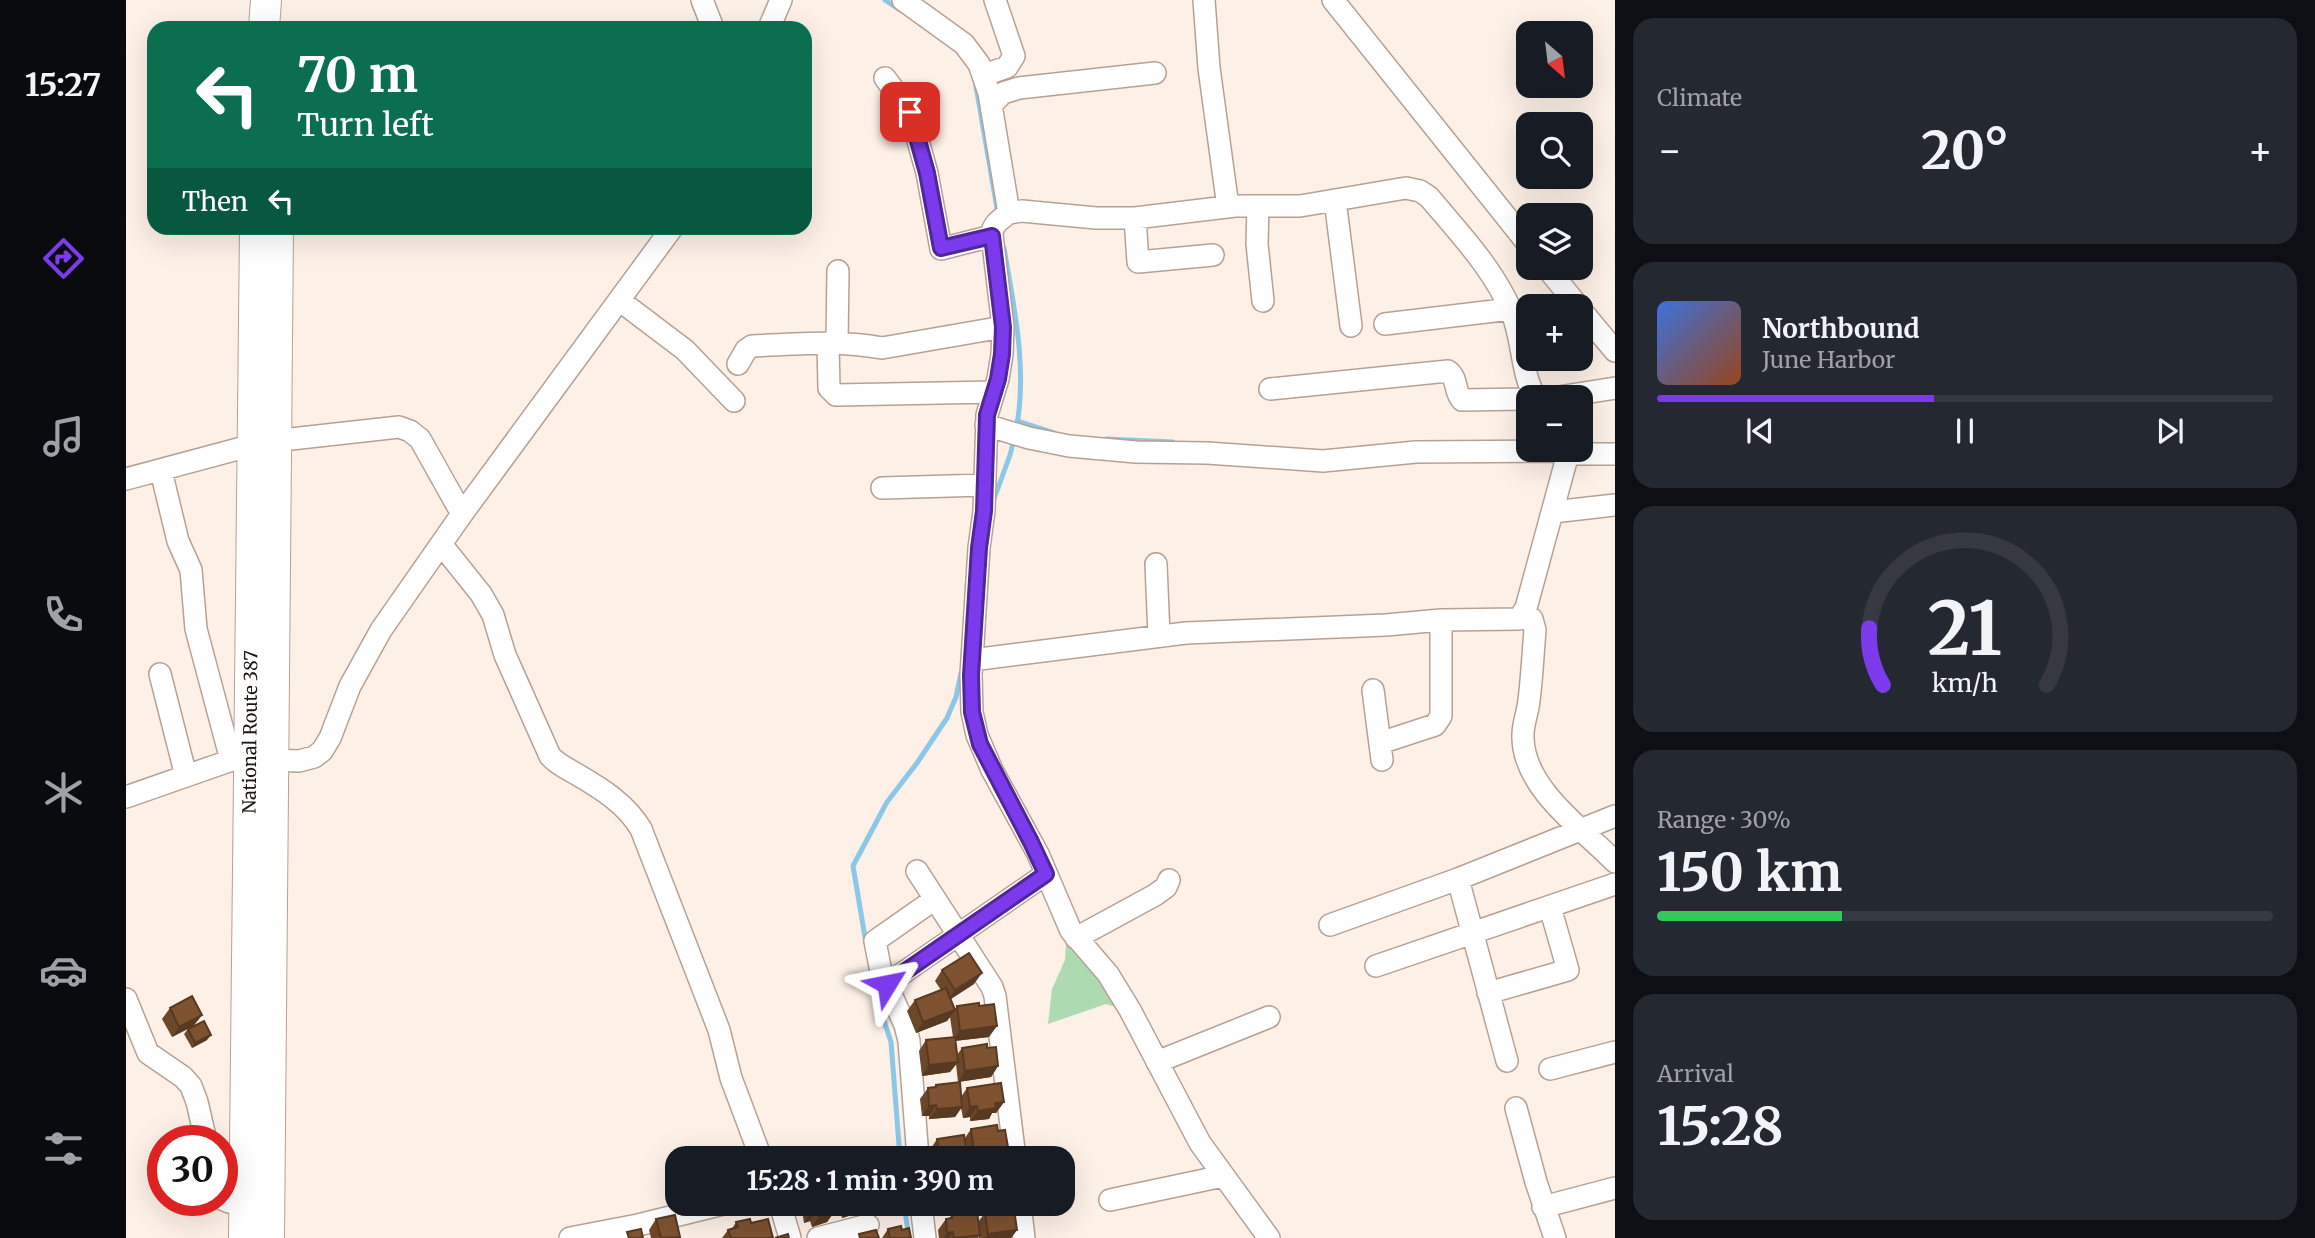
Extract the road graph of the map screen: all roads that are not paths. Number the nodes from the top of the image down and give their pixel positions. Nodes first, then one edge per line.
1 (267, 0) edge
2 (274, 0) edge
3 (702, 0) edge
4 (782, 0) edge
5 (903, 0) edge
6 (995, 0) edge
7 (1204, 0) edge
8 (1333, 0) edge
9 (265, 21) edge
10 (275, 21) edge
11 (710, 21) edge
12 (772, 21) edge
13 (1155, 73) dead end
14 (984, 75) junction
15 (885, 78) dead end
16 (990, 105) junction
17 (1335, 200) junction
18 (1258, 206) junction
19 (1228, 207) junction
20 (1009, 213) junction
21 (1135, 218) junction
22 (1516, 229) edge
23 (255, 235) edge
24 (278, 235) edge
25 (667, 235) edge
26 (992, 236) junction
27 (1213, 255) dead end
28 (838, 271) dead end
29 (1557, 280) edge
30 (1568, 294) edge
31 (620, 300) junction
32 (1263, 301) dead end
33 (1511, 309) junction
34 (1385, 324) dead end
35 (1593, 324) edge
36 (1352, 326) dead end
37 (1003, 327) junction
38 (833, 343) junction
39 (1615, 351) edge
40 (738, 364) dead end
41 (1530, 385) edge
42 (1615, 388) edge
43 (1270, 389) dead end
44 (1593, 391) edge
45 (993, 392) junction
46 (1516, 399) edge
47 (734, 401) dead end
48 (986, 425) junction
49 (264, 443) junction
50 (1516, 451) edge
51 (1593, 453) edge
52 (1615, 454) edge
53 (1566, 462) edge
54 (161, 471) junction
55 (126, 479) edge
56 (984, 485) junction
57 (882, 488) dead end
58 (1615, 506) edge
59 (1553, 512) junction
60 (463, 514) junction
61 (441, 544) junction
62 (1156, 564) dead end
63 (1524, 613) junction
64 (1441, 620) junction
65 (1159, 636) junction
66 (972, 660) junction
67 (160, 674) dead end
68 (1373, 690) dead end
69 (251, 760) junction
70 (186, 776) junction
71 (126, 797) edge
72 (1615, 816) edge
73 (1580, 830) junction
74 (1615, 862) edge
75 (917, 871) dead end
76 (1046, 874) junction
77 (1458, 878) junction
78 (1169, 880) dead end
79 (1615, 884) edge
80 (935, 899) junction
81 (1550, 907) junction
82 (1330, 925) dead end
83 (1471, 933) junction
84 (958, 934) junction
85 (1076, 938) junction
86 (1376, 966) dead end
87 (887, 984) junction
88 (1488, 993) junction
89 (126, 999) edge
90 (1269, 1017) dead end
91 (1615, 1052) edge
92 (1507, 1061) dead end
93 (1157, 1062) junction
94 (1550, 1069) dead end
95 (1516, 1108) dead end
96 (202, 1125) edge
97 (236, 1125) edge
98 (756, 1146) edge
99 (913, 1146) edge
100 (1014, 1146) edge
101 (1223, 1176) junction
102 (1615, 1188) edge
103 (1110, 1200) dead end
104 (1543, 1207) junction
105 (237, 1216) edge
106 (676, 1216) edge
107 (784, 1216) edge
108 (922, 1216) edge
109 (1021, 1216) edge
110 (869, 1224) dead end
111 (597, 1236) edge
112 (244, 1238) edge
113 (269, 1238) edge
114 (570, 1238) edge
115 (790, 1238) edge
116 (818, 1238) edge
117 (925, 1238) edge
118 (1024, 1238) edge
119 (1269, 1238) edge
120 (1555, 1238) edge

1 - 9 highway
2 - 10 highway
3 - 11 street
4 - 12 street
5 - 14 street
6 - 14 street
7 - 19 street
8 - 22 street
13 - 16 street
14 - 16 street
15 - 26 street
16 - 20 street
17 - 18 street
17 - 33 street
17 - 36 street
18 - 19 street
18 - 32 street
19 - 21 street
20 - 21 street
20 - 26 street
21 - 27 street
23 - 49 highway, National Route 387
24 - 49 highway, National Route 387
25 - 31 street
26 - 37 street
28 - 38 street
29 - 30 street
31 - 47 street
31 - 60 street
33 - 34 street
33 - 41 street
35 - 39 street
37 - 38 street
37 - 45 street
38 - 40 street
38 - 45 street
42 - 44 street
43 - 46 street
45 - 48 street
48 - 50 street
48 - 56 street
49 - 54 street
49 - 60 street
49 - 69 highway, National Route 387
51 - 52 street
53 - 59 street
54 - 55 street
54 - 69 street
56 - 57 street
56 - 66 street
58 - 59 street
59 - 63 street
60 - 61 street
61 - 69 street
61 - 98 street
62 - 65 street
63 - 64 street
63 - 73 street
64 - 65 street
64 - 68 street
65 - 66 street
66 - 76 street
67 - 70 street
69 - 70 street
69 - 97 highway, National Route 387
69 - 113 highway, National Route 387
70 - 71 street
72 - 73 street
73 - 74 street
73 - 77 street
75 - 80 street
76 - 84 street
76 - 85 street
77 - 82 street
77 - 83 street
78 - 85 street
79 - 81 street
80 - 84 street
80 - 87 street
81 - 83 street
81 - 88 street
83 - 86 street
83 - 88 street
84 - 87 street
84 - 100 street
85 - 93 street
87 - 99 street
88 - 92 street
89 - 96 street
90 - 93 street
91 - 94 street
93 - 101 street
95 - 104 street
101 - 103 street
101 - 119 street
102 - 104 street
104 - 120 street
105 - 112 highway, National Route 387
106 - 111 street
107 - 115 street
108 - 117 street
109 - 118 street
110 - 116 street
111 - 114 street

